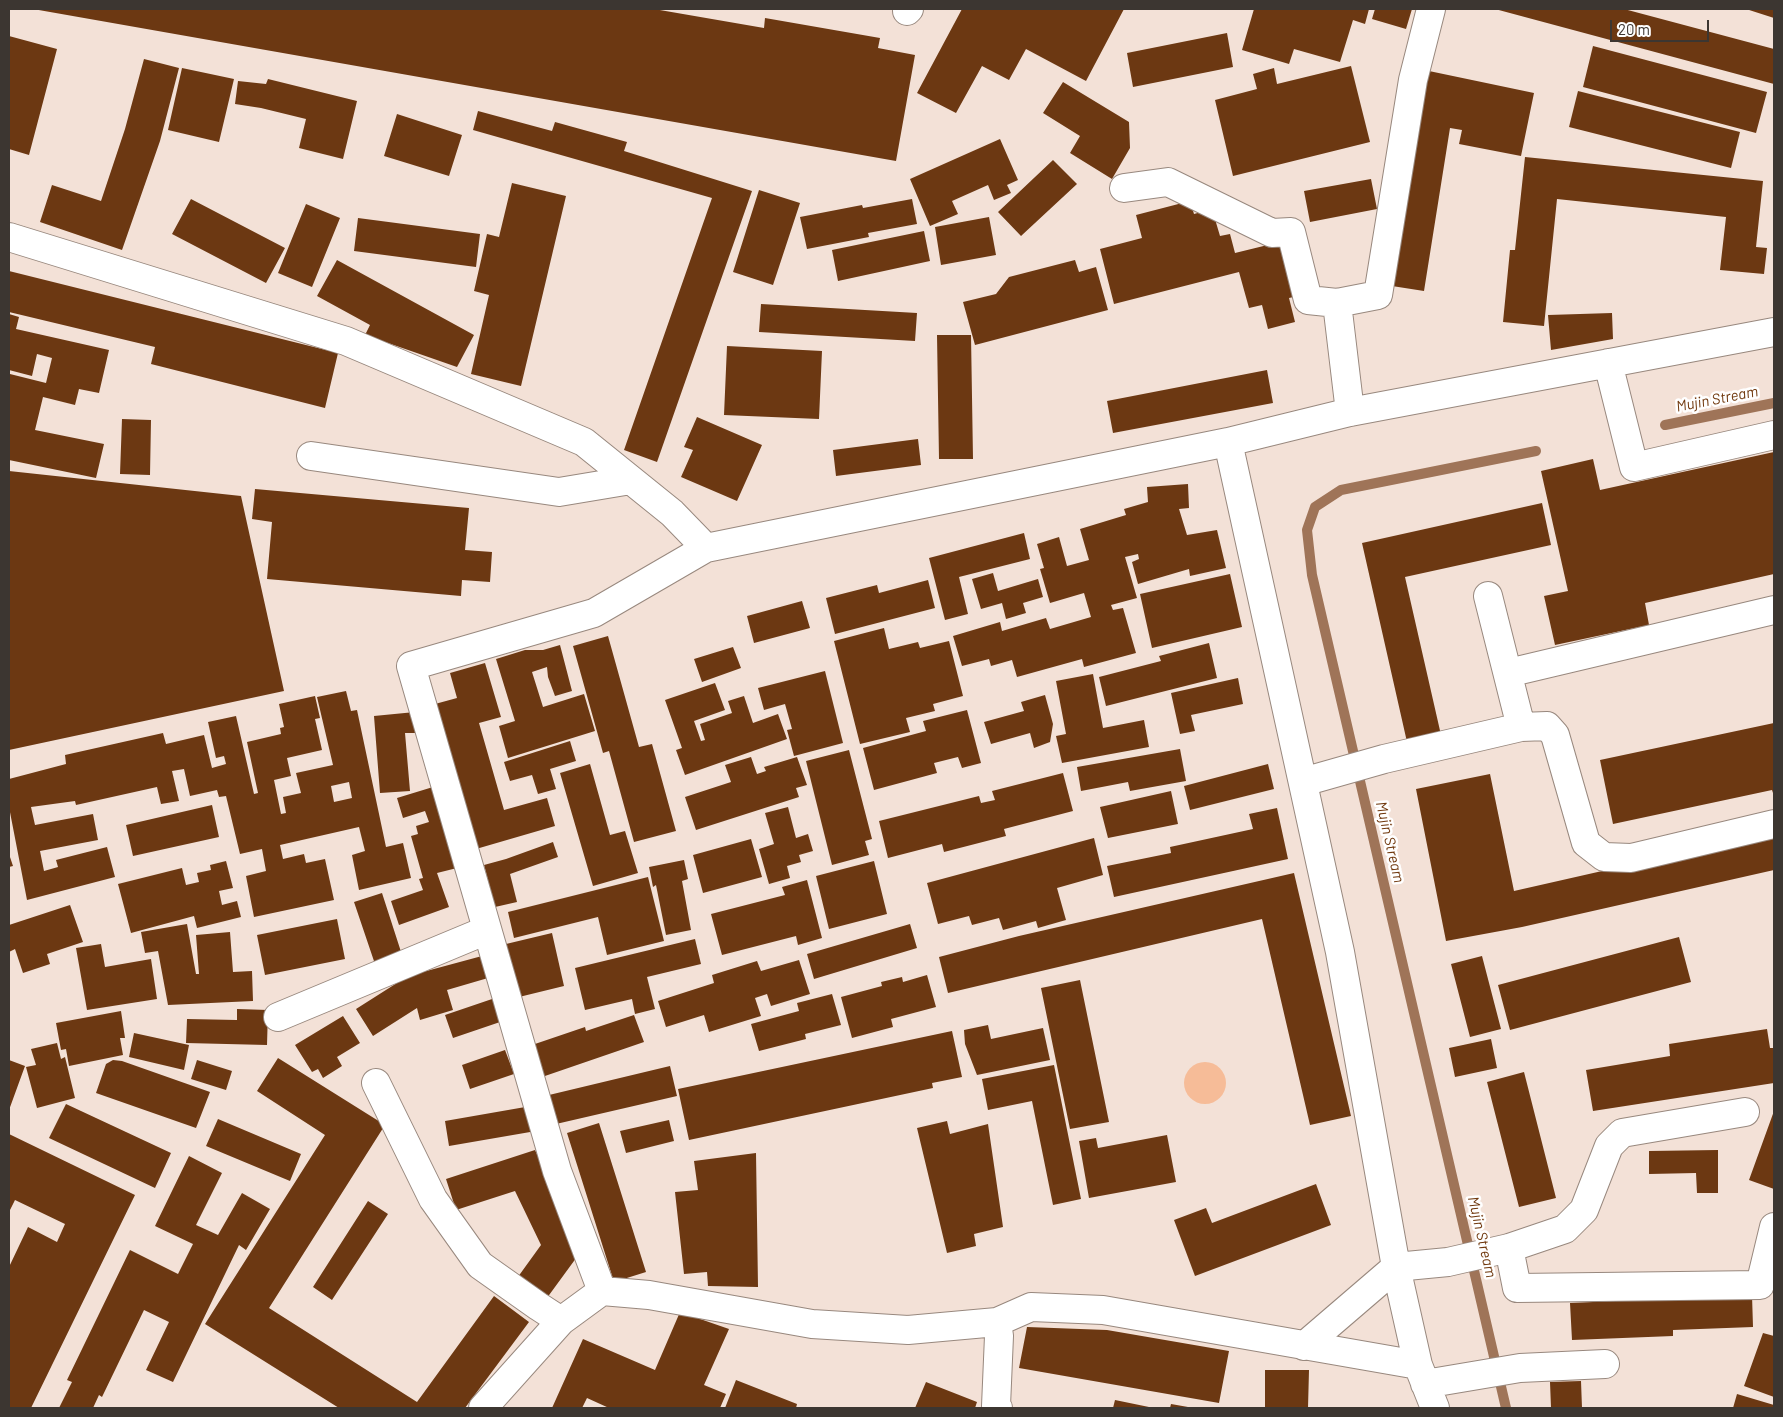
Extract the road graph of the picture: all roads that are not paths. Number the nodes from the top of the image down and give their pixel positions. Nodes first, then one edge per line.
1 (1431, 9) edge
2 (1124, 188) dead end
3 (9, 237) edge
4 (1337, 303) junction
5 (1774, 332) edge
6 (1608, 363) junction
7 (1350, 412) junction
8 (1774, 435) edge
9 (1228, 442) junction
10 (310, 456) dead end
11 (631, 480) junction
12 (706, 548) junction
13 (1488, 596) dead end
14 (1774, 610) edge
15 (1508, 673) junction
16 (1521, 726) junction
17 (1303, 782) junction
18 (1774, 824) edge
19 (487, 930) junction
20 (278, 1017) dead end
21 (376, 1083) dead end
22 (1745, 1112) dead end
23 (1774, 1227) edge
24 (1509, 1248) junction
25 (1396, 1267) junction
26 (602, 1292) junction
27 (561, 1320) junction
28 (997, 1322) junction
29 (1304, 1346) junction
30 (1605, 1364) dead end
31 (1421, 1374) junction
32 (483, 1408) edge
33 (998, 1408) edge
34 (1435, 1408) edge

1 - 4 street
2 - 4 street
3 - 11 street
4 - 7 street
5 - 6 street
6 - 7 street
6 - 8 street
7 - 9 street
9 - 12 street
9 - 17 street
10 - 11 street
11 - 12 street
12 - 19 street
13 - 15 street
14 - 15 street
15 - 16 street
16 - 17 street
16 - 18 street
17 - 25 street
19 - 20 street
19 - 26 street
21 - 27 street
22 - 24 street
23 - 24 street
24 - 25 street
25 - 29 street
25 - 31 street
26 - 27 street
26 - 28 street
27 - 32 street
28 - 29 street
28 - 33 street
29 - 31 street
30 - 31 street
31 - 34 street

